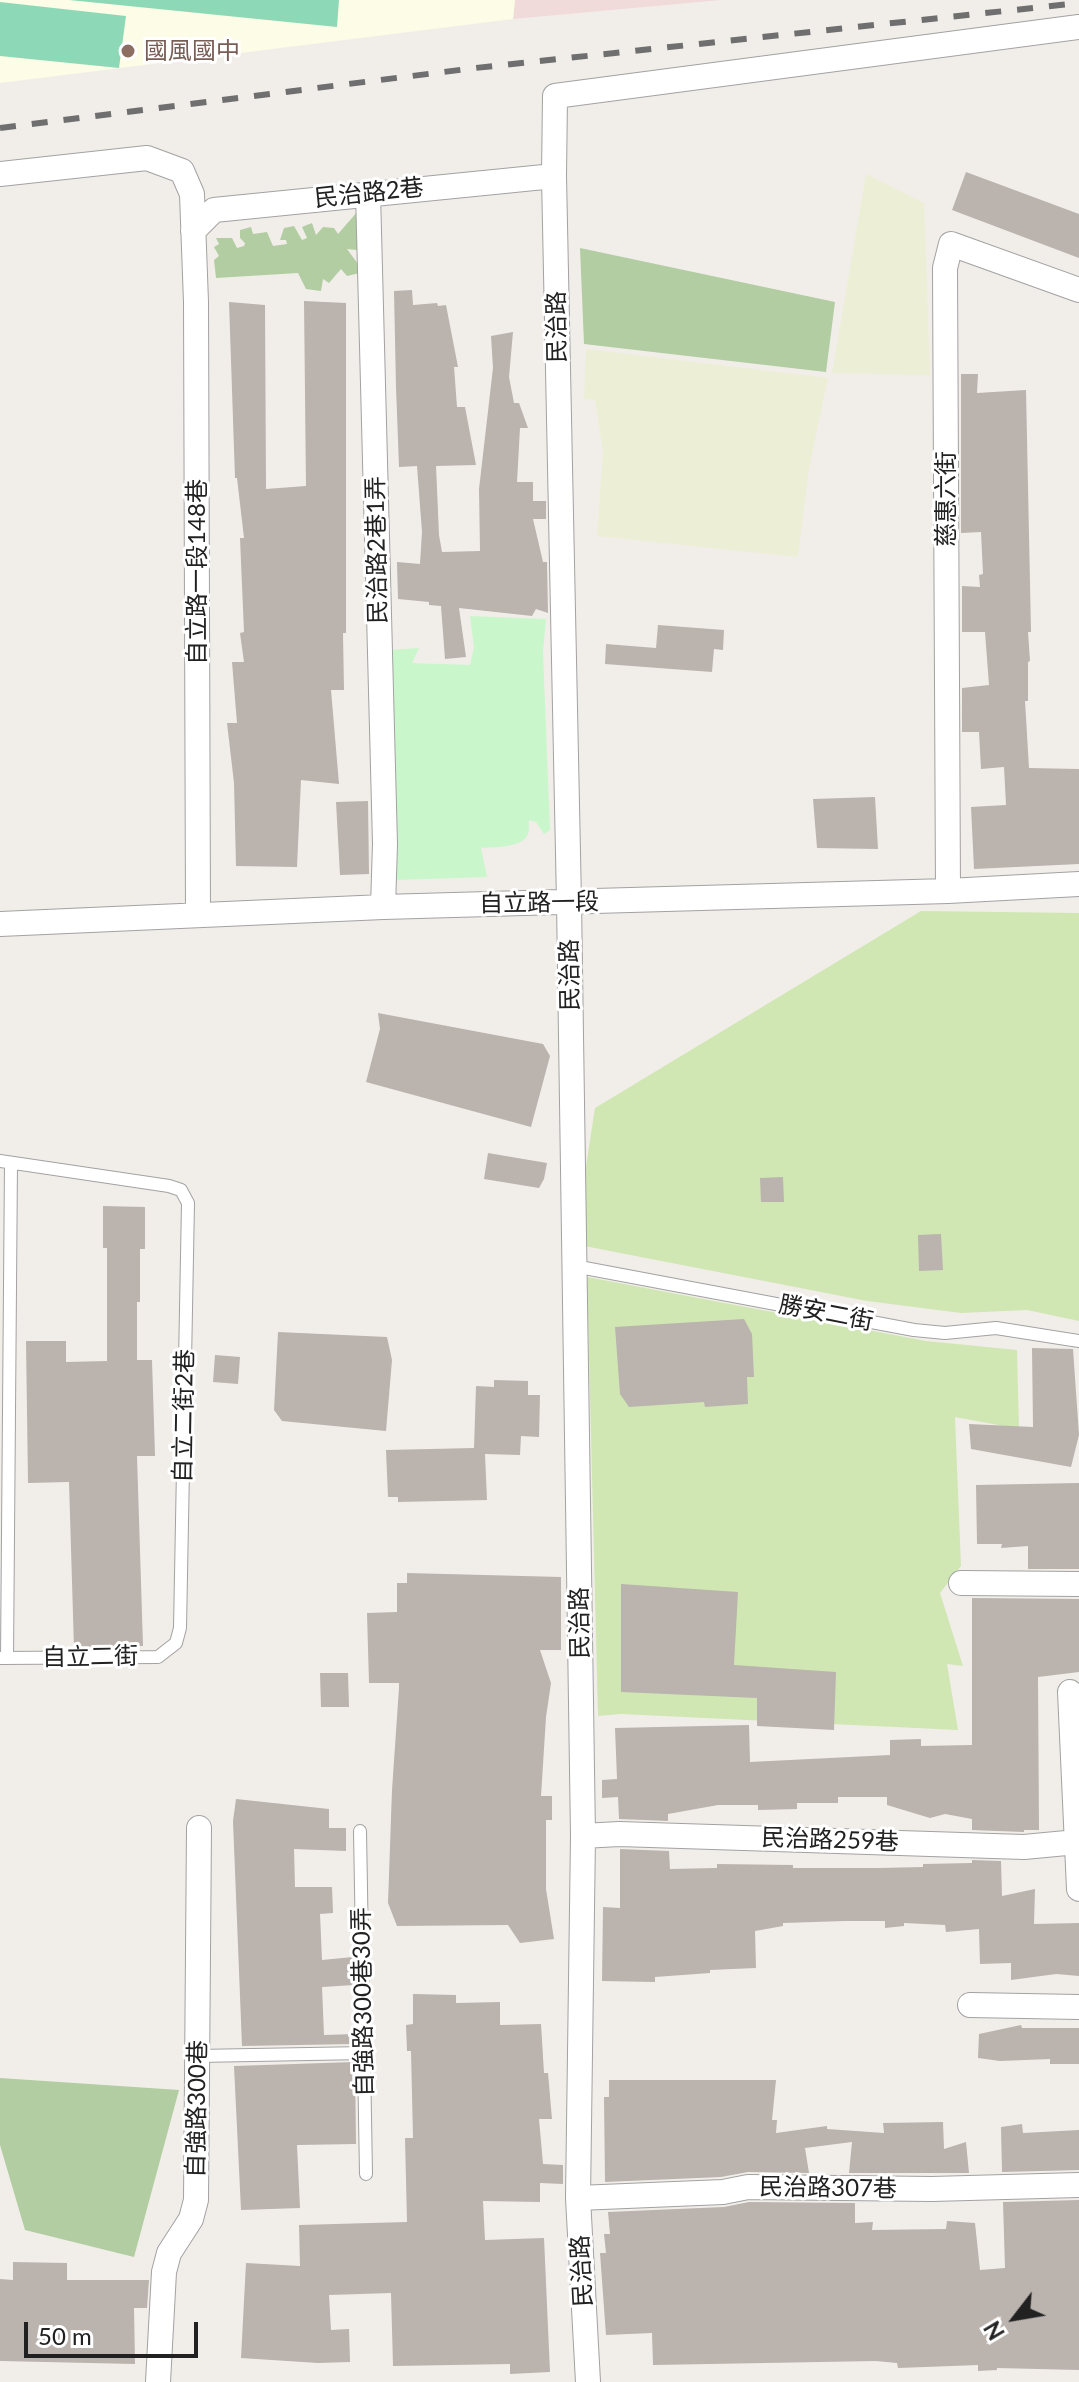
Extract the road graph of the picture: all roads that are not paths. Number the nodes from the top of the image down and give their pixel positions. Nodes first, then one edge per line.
1 (1079, 27) edge
2 (0, 174) edge
3 (554, 176) junction
4 (368, 193) junction
5 (193, 231) junction
6 (1079, 290) edge
7 (1079, 884) edge
8 (948, 891) junction
9 (569, 902) junction
10 (383, 907) junction
11 (198, 914) junction
12 (0, 924) edge
13 (5, 1162) edge
14 (574, 1266) junction
15 (1079, 1341) edge
16 (961, 1583) dead end
17 (1079, 1584) edge
18 (176, 1643) joint
19 (4, 1658) edge
20 (1070, 1692) dead end
21 (199, 1828) dead end
22 (360, 1831) dead end
23 (583, 1836) junction
24 (1077, 1842) junction
25 (1079, 1889) edge
26 (970, 2005) dead end
27 (1079, 2007) edge
28 (365, 2053) junction
29 (197, 2056) junction
30 (366, 2174) dead end
31 (1079, 2185) edge
32 (578, 2198) junction
33 (158, 2382) edge
34 (588, 2382) edge

1 - 3 street, 民治路
2 - 5 street, 自立路一段148巷
3 - 4 street, 民治路2巷
3 - 9 street, 民治路
4 - 5 street, 民治路2巷
4 - 10 street, 民治路2巷1弄
5 - 11 street, 自立路一段148巷
6 - 8 street, 慈惠六街
7 - 8 street, 自立路一段
8 - 9 street, 自立路一段
9 - 10 street, 自立路一段
9 - 14 street, 民治路
10 - 11 street, 自立路一段
11 - 12 street, 自立路一段
13 - 18 lane, 自立二街2巷
13 - 19 lane
14 - 15 lane, 勝安二街
14 - 23 street, 民治路
16 - 17 street
18 - 19 lane, 自立二街
20 - 24 street
21 - 29 street, 自強路300巷
22 - 28 lane, 自強路300巷30弄
23 - 24 street, 民治路259巷
23 - 32 street, 民治路
24 - 25 street
26 - 27 street
28 - 29 lane
28 - 30 lane, 自強路300巷30弄
29 - 33 street, 自強路300巷
31 - 32 street, 民治路307巷
32 - 34 street, 民治路

